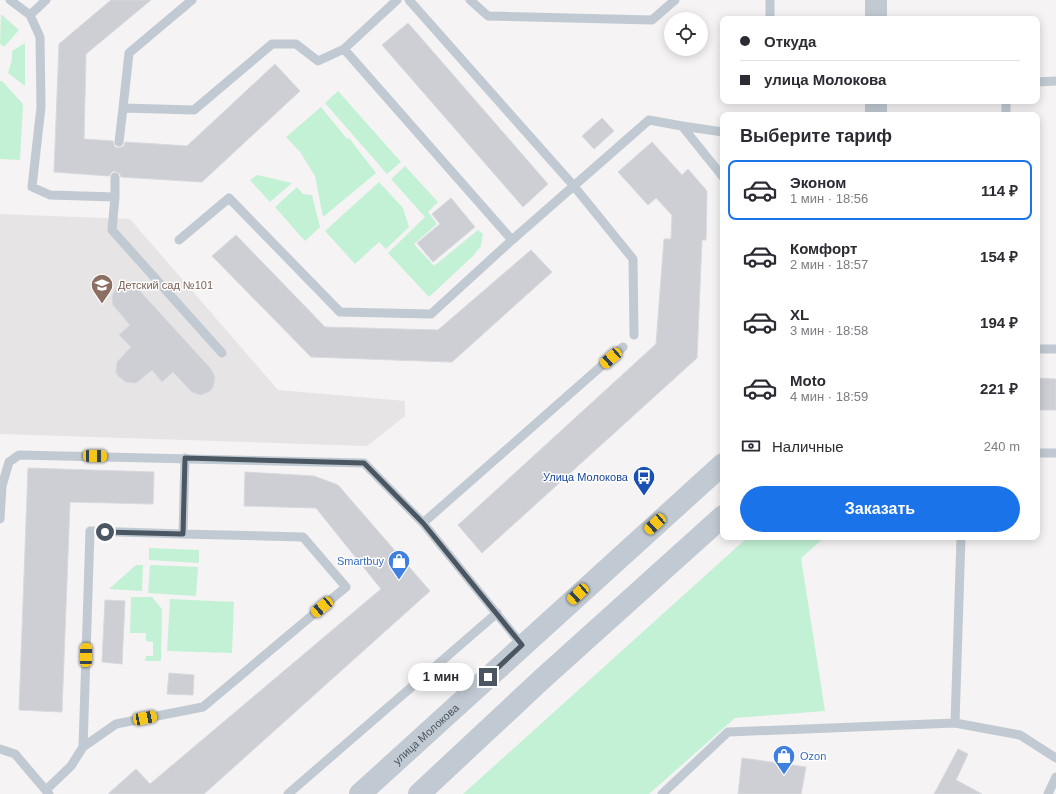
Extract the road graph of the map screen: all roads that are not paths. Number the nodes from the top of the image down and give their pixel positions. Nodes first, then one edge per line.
1 (10, 0) edge
2 (46, 0) edge
3 (192, 0) edge
4 (397, 0) edge
5 (409, 0) edge
6 (470, 0) edge
7 (675, 0) edge
8 (770, 0) edge
9 (876, 0) edge
10 (30, 15) junction
11 (770, 16) edge
12 (876, 16) edge
13 (344, 49) junction
14 (1056, 81) edge
15 (1040, 82) edge
16 (123, 108) junction
17 (682, 126) junction
18 (720, 132) edge
19 (119, 142) dead end
20 (720, 173) edge
21 (115, 177) dead end
22 (573, 185) junction
23 (115, 197) junction
24 (179, 240) dead end
25 (512, 240) junction
26 (634, 335) dead end
27 (623, 347) dead end
28 (1040, 349) edge
29 (1056, 349) edge
30 (222, 353) dead end
31 (1040, 453) edge
32 (1056, 453) edge
33 (185, 458) junction
34 (720, 467) edge
35 (0, 519) edge
36 (720, 519) edge
37 (423, 523) junction
38 (183, 534) junction
39 (961, 540) edge
40 (497, 613) junction
41 (522, 645) junction
42 (955, 723) junction
43 (83, 747) junction
44 (0, 749) edge
45 (1056, 758) edge
46 (1056, 777) edge
47 (47, 792) edge
48 (288, 794) edge
49 (360, 794) edge
50 (419, 794) edge
51 (662, 794) edge
52 (1048, 794) edge

1 - 10 lane
2 - 10 lane
3 - 16 lane
4 - 13 lane
5 - 22 lane
6 - 7 lane
8 - 11 lane
9 - 12 street
10 - 23 lane
13 - 16 lane
13 - 25 lane
14 - 15 lane
16 - 19 lane
17 - 18 lane
17 - 20 lane
17 - 22 lane
21 - 23 lane
22 - 25 lane
22 - 26 lane
23 - 30 lane
24 - 25 lane
27 - 37 lane
28 - 29 lane
31 - 32 lane
33 - 35 lane
33 - 37 lane
33 - 38 lane
34 - 41 street, улица Молокова
36 - 50 street
37 - 40 lane
38 - 43 lane
38 - 43 lane
39 - 42 lane
40 - 41 lane
40 - 48 lane
41 - 49 street, улица Молокова
42 - 45 lane
42 - 51 lane
43 - 47 lane
44 - 47 lane
46 - 52 lane

